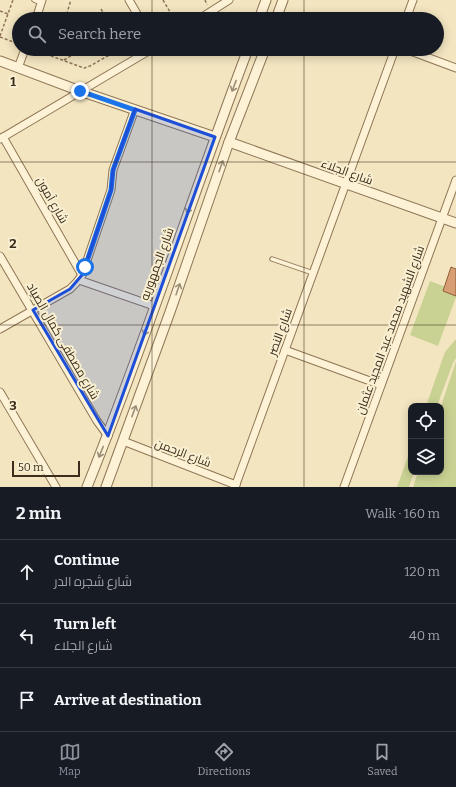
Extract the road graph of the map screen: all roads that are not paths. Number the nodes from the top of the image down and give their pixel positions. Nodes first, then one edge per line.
1 (34, 0) edge
2 (129, 0) edge
3 (229, 0) edge
4 (266, 0) edge
5 (283, 0) edge
6 (413, 0) edge
7 (42, 1) edge
8 (38, 12) edge
9 (136, 12) edge
10 (210, 12) edge
11 (262, 12) edge
12 (279, 12) edge
13 (409, 12) edge
14 (22, 56) edge
15 (140, 56) edge
16 (245, 56) edge
17 (262, 56) edge
18 (392, 56) edge
19 (424, 56) edge
20 (0, 62) edge
21 (18, 68) junction
22 (456, 68) edge
23 (80, 91) junction
24 (135, 110) junction
25 (215, 136) junction
26 (1, 138) edge
27 (230, 142) junction
28 (456, 180) edge
29 (345, 184) junction
30 (442, 218) junction
31 (456, 223) edge
32 (0, 256) edge
33 (272, 259) dead end
34 (313, 273) junction
35 (81, 277) junction
36 (154, 306) junction
37 (33, 310) junction
38 (0, 330) edge
39 (285, 350) junction
40 (135, 360) junction
41 (151, 365) junction
42 (381, 385) junction
43 (0, 392) edge
44 (108, 436) junction
45 (122, 441) junction
46 (236, 486) edge
47 (56, 487) edge
48 (87, 487) edge
49 (106, 487) edge
50 (344, 487) edge

1 - 7 lane
2 - 9 street
3 - 10 street
4 - 11 street
5 - 12 street
6 - 13 street
7 - 8 street
14 - 21 street
15 - 23 street
16 -> 25 street, شارع الجمهوريه
17 - 27 street
18 - 29 street, شارع النصر
19 - 22 street
20 - 21 street
21 - 23 street
23 - 24 street
23 - 26 street
24 - 25 street
24 - 35 street
25 -> 36 street, شارع الجمهوريه
26 - 35 street, شارع آمون
27 - 29 street, شارع الجلاء
41 -> 27 street
28 - 30 street, شارع الشهيد محمد عبد المجيد عثمان
29 - 30 street, شارع الجلاء
29 - 34 street, شارع النصر
30 - 31 street, شارع الجلاء
30 - 42 street, شارع الشهيد محمد عبد المجيد عثمان
32 - 37 street, شارع مصطفى كمال الصياد
33 - 34 lane
34 - 39 street, شارع النصر
35 - 36 street
35 - 37 street
36 -> 40 street, شارع الجمهوريه
37 - 38 street
37 - 44 street, شارع مصطفى كمال الصياد
39 - 42 street
39 - 46 street, شارع النصر
40 - 41 street
40 - 44 street, شارع الجمهوريه
45 -> 41 street
42 - 50 street, شارع الشهيد محمد عبد المجيد عثمان
43 - 47 street
44 -> 48 street, شارع الجمهوريه
45 - 46 street, شارع الرحمن
45 - 49 street

